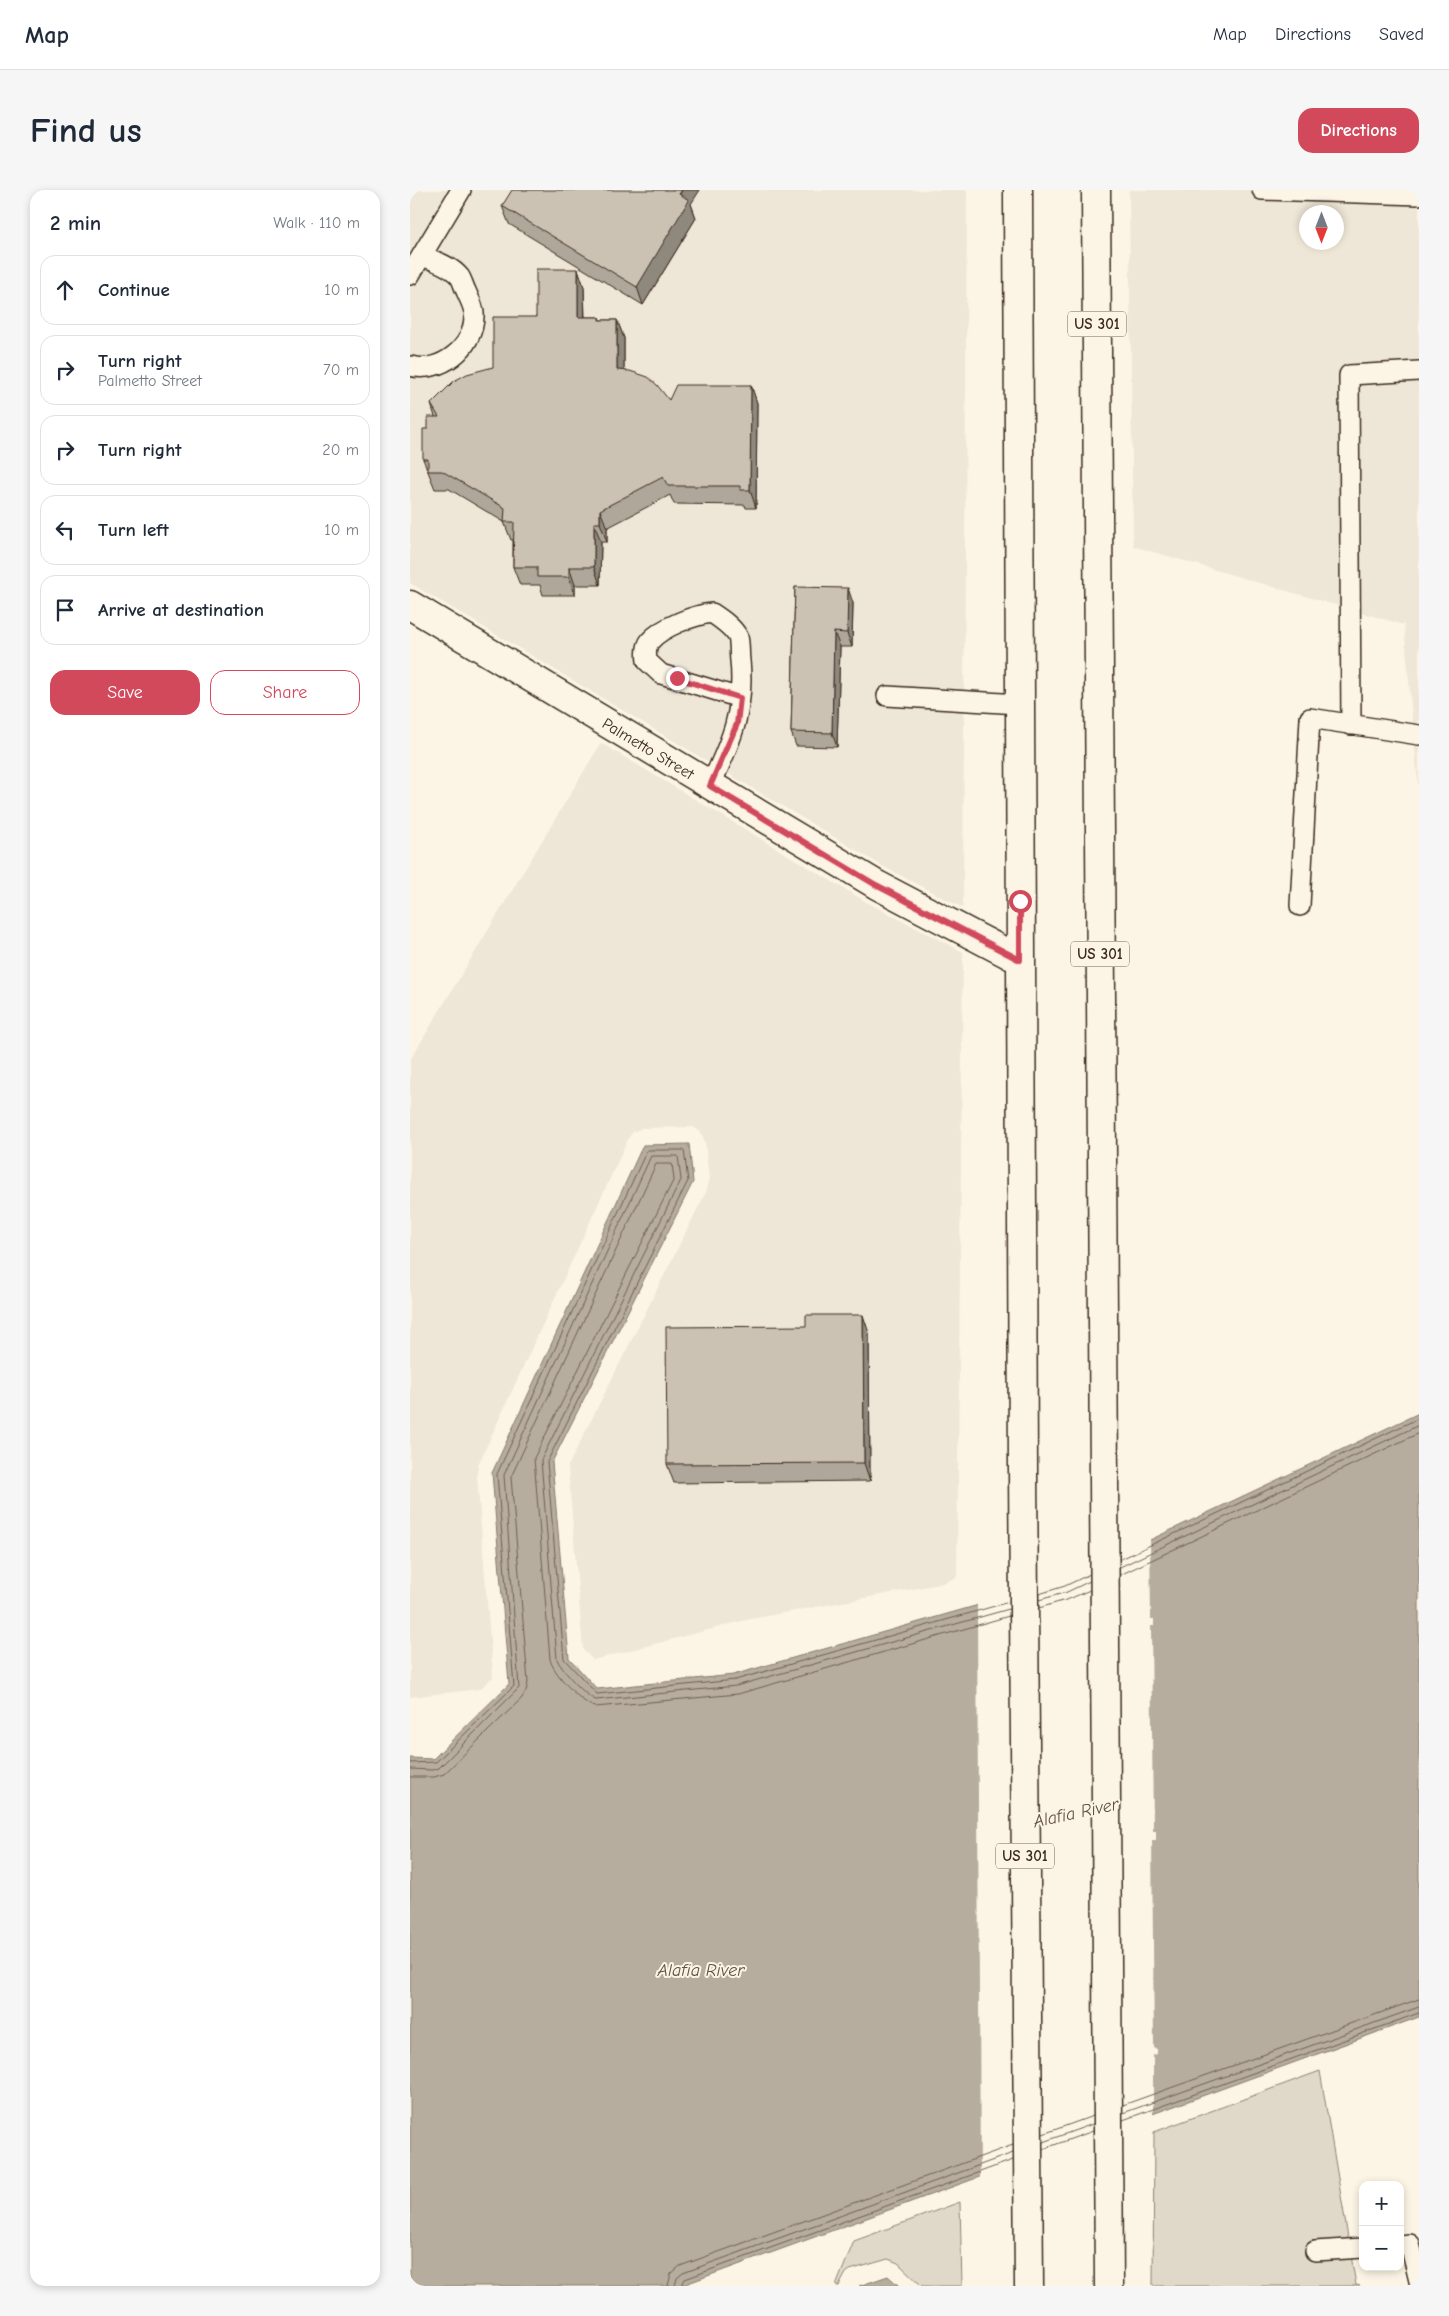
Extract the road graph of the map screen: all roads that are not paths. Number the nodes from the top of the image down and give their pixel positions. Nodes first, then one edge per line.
1 (461, 190) edge
2 (1018, 190) edge
3 (1096, 190) edge
4 (1262, 190) edge
5 (1419, 195) edge
6 (423, 256) junction
7 (410, 276) edge
8 (410, 366) edge
9 (1419, 371) edge
10 (410, 605) edge
11 (887, 696) dead end
12 (740, 698) junction
13 (1019, 704) junction
14 (1351, 725) junction
15 (1419, 735) edge
16 (710, 786) junction
17 (1300, 906) dead end
18 (1020, 960) junction
19 (1404, 2245) edge
20 (1359, 2248) edge
21 (1316, 2251) dead end
22 (1419, 2281) edge
23 (1029, 2286) edge
24 (1110, 2286) edge

1 - 6 lane
2 - 13 main road, US 301
3 - 24 main road, US 301
4 - 5 lane
6 - 7 lane
6 - 8 lane
9 - 14 lane
10 - 16 main road, Palmetto Street
11 - 13 lane
12 - 12 lane
12 - 16 lane
13 - 18 main road, US 301
14 - 15 lane
14 - 17 lane
16 - 18 main road, Palmetto Street
18 - 23 main road, US 301
19 - 22 lane
20 - 21 lane

